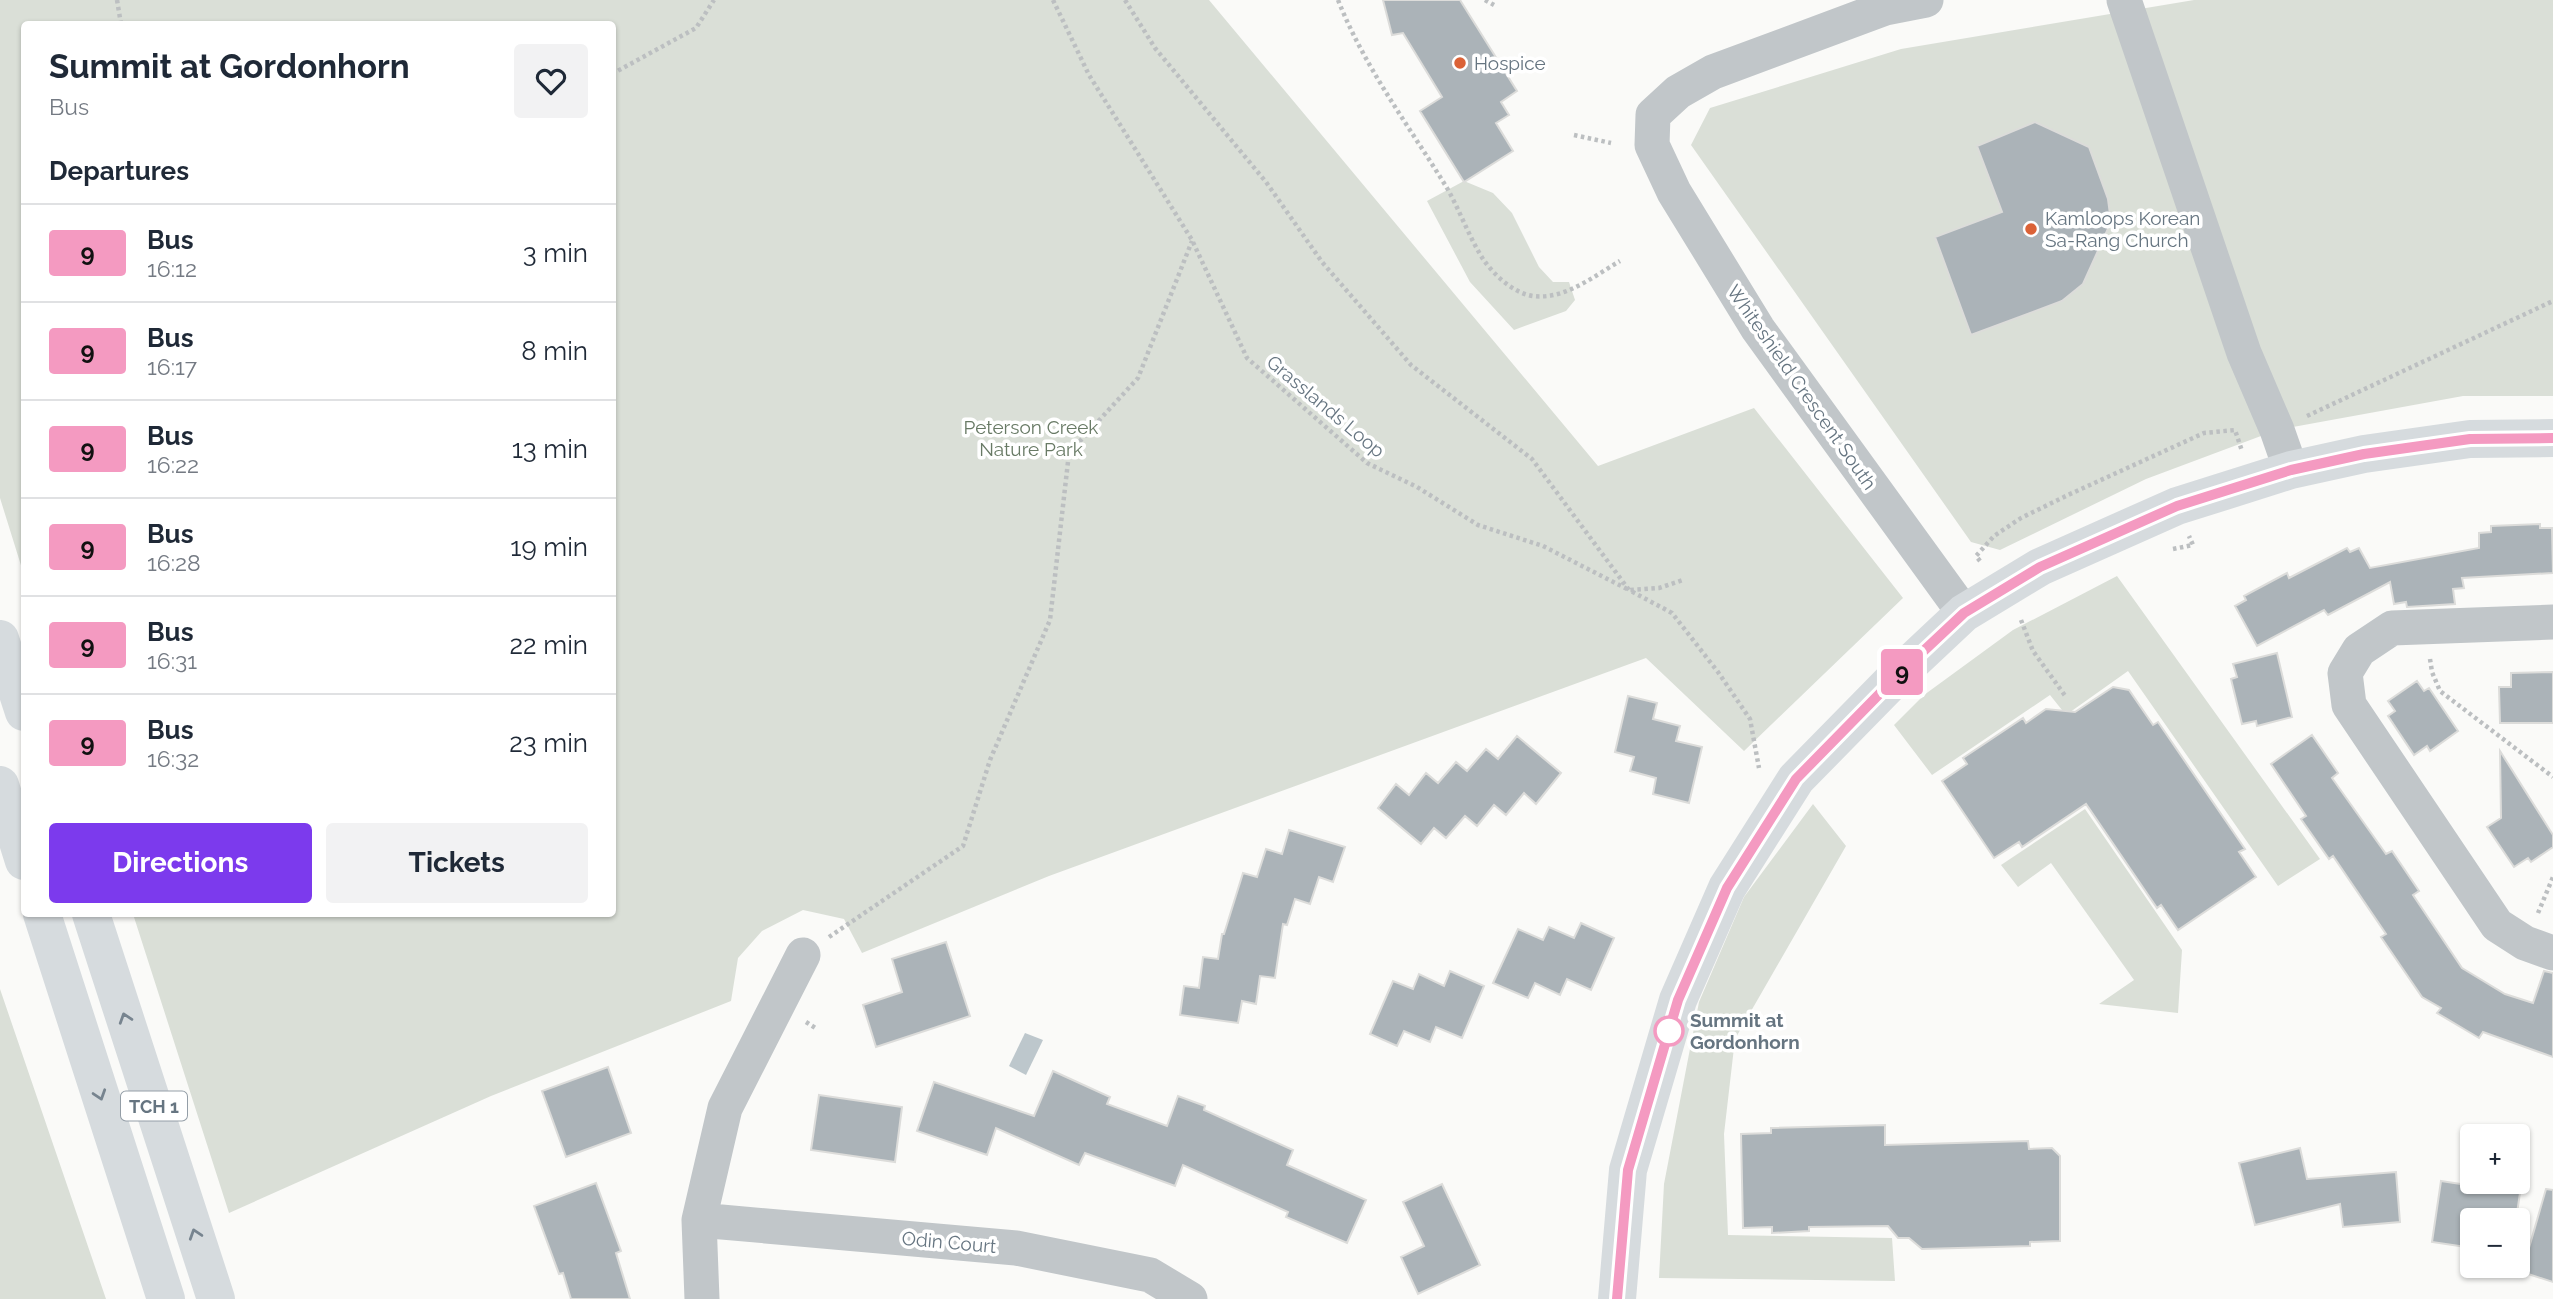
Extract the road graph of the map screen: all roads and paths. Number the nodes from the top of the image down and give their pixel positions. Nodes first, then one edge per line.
1 (117, 0) edge
2 (714, 0) edge
3 (1053, 0) edge
4 (1125, 0) edge
5 (1338, 0) edge
6 (1485, 0) edge
7 (1926, 0) edge
8 (2124, 0) edge
9 (1494, 5) dead end
10 (120, 21) edge
11 (616, 72) edge
12 (1574, 135) dead end
13 (1611, 143) dead end
14 (1192, 240) junction
15 (1620, 261) dead end
16 (2553, 301) edge
17 (2277, 430) junction
18 (2553, 438) edge
19 (2291, 470) junction
20 (2253, 482) junction
21 (1976, 556) dead end
22 (1683, 580) dead end
23 (1629, 590) junction
24 (1964, 613) junction
25 (2553, 622) edge
26 (2010, 623) dead end
27 (2426, 627) junction
28 (0, 639) edge
29 (2066, 697) dead end
30 (21, 703) edge
31 (2553, 777) edge
32 (1762, 780) dead end
33 (0, 785) edge
34 (21, 852) edge
35 (42, 917) edge
36 (92, 917) edge
37 (2553, 953) edge
38 (803, 955) joint
39 (699, 1220) junction
40 (166, 1299) edge
41 (216, 1299) edge
42 (702, 1299) edge
43 (1190, 1299) edge
44 (1617, 1299) edge

1 - 10 path
2 - 11 path
3 - 14 path, Grasslands Loop
4 - 23 path
5 - 15 path
6 - 9 path
7 - 24 street, Whiteshield Crescent South
8 - 17 street
12 - 13 path
14 - 23 path, Grasslands Loop
14 - 38 path
16 - 17 path
17 - 19 street
18 - 19 main road
19 - 20 main road
20 - 21 path
20 - 24 main road
22 - 23 path
23 - 32 path, Grasslands Loop
24 - 44 main road
25 - 27 street
26 - 29 path
27 - 31 path
27 - 37 street
28 - 30 main road
33 - 34 main road
35 -> 40 main road, TCH 1
41 -> 36 main road, TCH 1
38 - 39 street
39 - 42 street
39 - 43 street, Odin Court

